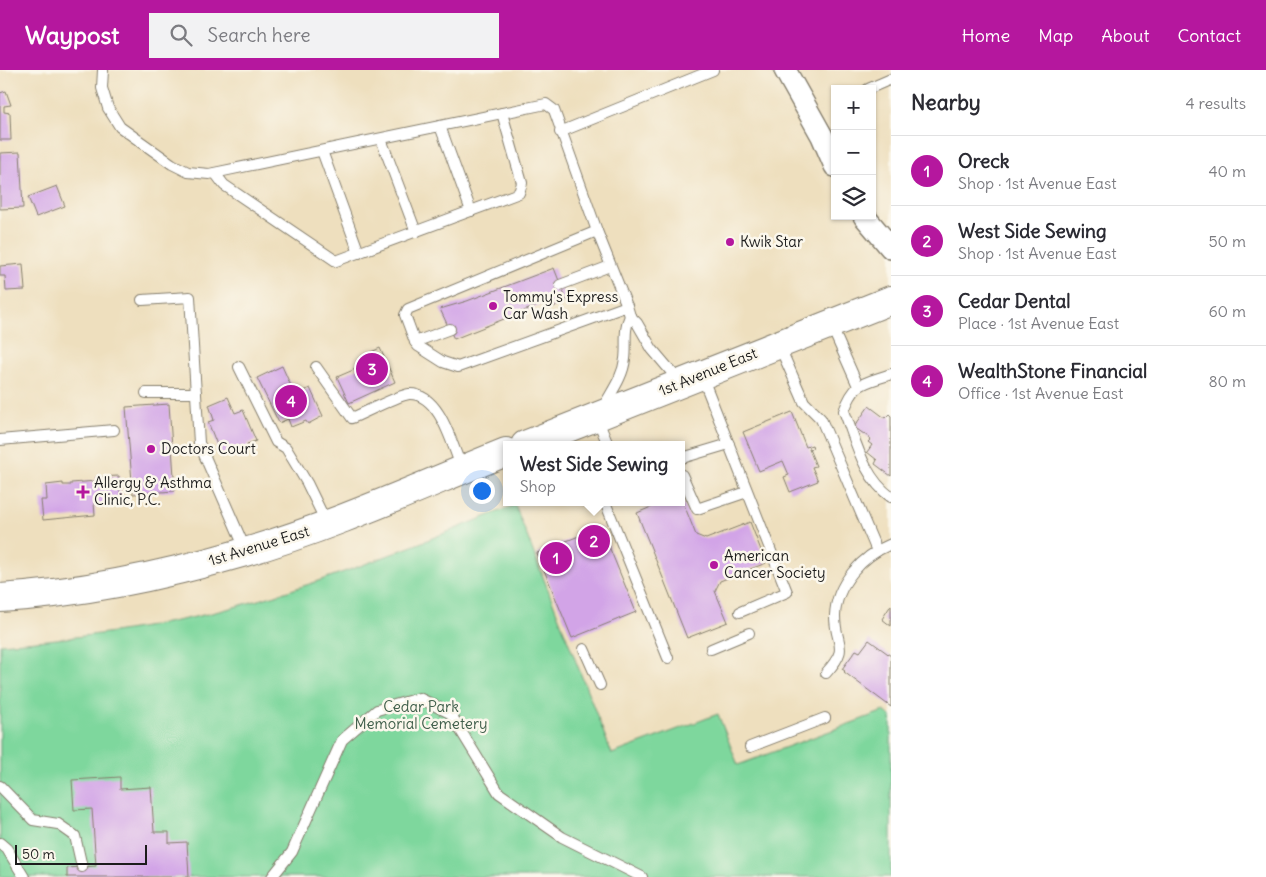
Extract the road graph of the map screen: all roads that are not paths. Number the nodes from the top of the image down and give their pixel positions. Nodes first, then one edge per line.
1 (102, 70) edge
2 (713, 70) edge
3 (785, 70) edge
4 (891, 79) edge
5 (876, 86) edge
6 (502, 114) junction
7 (440, 126) junction
8 (560, 132) junction
9 (381, 139) junction
10 (322, 151) junction
11 (831, 153) edge
12 (215, 173) junction
13 (472, 211) junction
14 (867, 220) edge
15 (597, 231) junction
16 (416, 232) junction
17 (891, 248) edge
18 (359, 253) junction
19 (610, 266) junction
20 (560, 285) dead end
21 (142, 300) dead end
22 (891, 300) edge
23 (626, 306) junction
24 (630, 316) junction
25 (831, 324) junction
26 (450, 329) dead end
27 (415, 342) junction
28 (779, 344) junction
29 (239, 367) dead end
30 (316, 367) dead end
31 (891, 374) edge
32 (691, 378) junction
33 (858, 386) junction
34 (146, 393) dead end
35 (196, 393) junction
36 (600, 415) junction
37 (114, 430) dead end
38 (0, 440) edge
39 (534, 441) edge
40 (607, 441) edge
41 (729, 444) junction
42 (503, 453) edge
43 (685, 457) edge
44 (462, 470) junction
45 (685, 482) edge
46 (748, 492) junction
47 (891, 497) edge
48 (607, 506) edge
49 (327, 524) junction
50 (891, 544) edge
51 (877, 551) junction
52 (246, 552) junction
53 (0, 598) edge
54 (740, 612) dead end
55 (749, 633) dead end
56 (584, 649) dead end
57 (711, 649) dead end
58 (668, 658) dead end
59 (826, 673) dead end
60 (600, 685) dead end
61 (825, 718) dead end
62 (750, 747) dead end
63 (0, 786) edge
64 (0, 843) edge
65 (82, 867) dead end
66 (24, 877) edge
67 (272, 877) edge
68 (642, 877) edge

1 - 12 lane
2 - 8 lane
3 - 11 street
4 - 5 lane
6 - 7 lane
6 - 8 lane
6 - 13 lane
7 - 9 lane
7 - 13 lane
8 - 15 lane
9 - 10 lane
9 - 16 lane
10 - 12 lane
10 - 18 lane
12 - 18 lane
13 - 16 lane
14 - 17 street
15 - 19 lane
15 - 27 lane
16 - 18 lane
19 - 20 lane
19 - 23 lane
21 - 35 lane
22 - 25 main road, 1st Avenue East
23 - 24 lane
23 - 27 lane
24 - 32 lane
24 - 36 lane
25 - 28 main road, 1st Avenue East
25 - 33 lane
26 - 27 lane
28 - 32 main road, 1st Avenue East
28 - 51 lane
29 - 49 lane
30 - 44 lane
31 - 33 lane
32 - 36 main road, 1st Avenue East
32 - 41 lane
33 - 47 lane
34 - 35 lane
35 - 52 lane
36 - 39 main road, 1st Avenue East
36 - 40 lane
37 - 38 lane
41 - 43 lane
41 - 46 lane
42 - 44 main road, 1st Avenue East
44 - 49 main road, 1st Avenue East
45 - 46 lane
46 - 54 lane
48 - 58 lane
49 - 52 main road, 1st Avenue East
50 - 51 lane
51 - 59 lane
52 - 53 main road, 1st Avenue East
55 - 57 lane
56 - 60 lane
61 - 62 lane
63 - 65 lane
64 - 66 lane
67 - 68 lane

